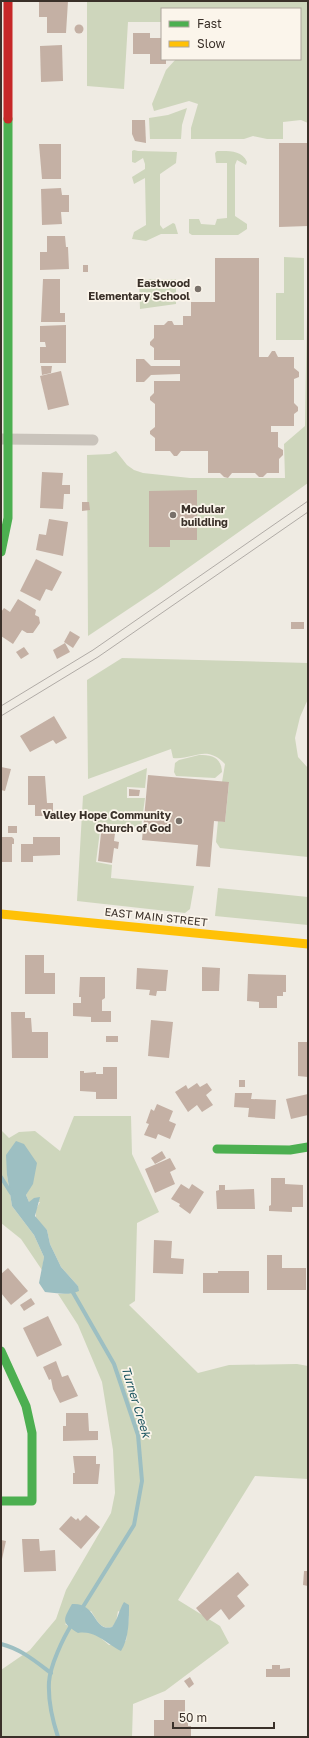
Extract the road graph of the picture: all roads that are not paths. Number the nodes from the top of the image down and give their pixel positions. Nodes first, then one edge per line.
1 (8, 1) edge
2 (4, 247) edge
3 (4, 439) edge
4 (93, 440) dead end
5 (1, 552) edge
6 (1, 914) edge
7 (308, 944) edge
8 (308, 1147) edge
9 (217, 1148) dead end
10 (1, 1351) edge
11 (1, 1501) edge

1 - 2 street
2 - 3 street
3 - 4 street
3 - 5 street
6 - 7 street, EAST MAIN STREET
8 - 9 street
10 - 11 street

